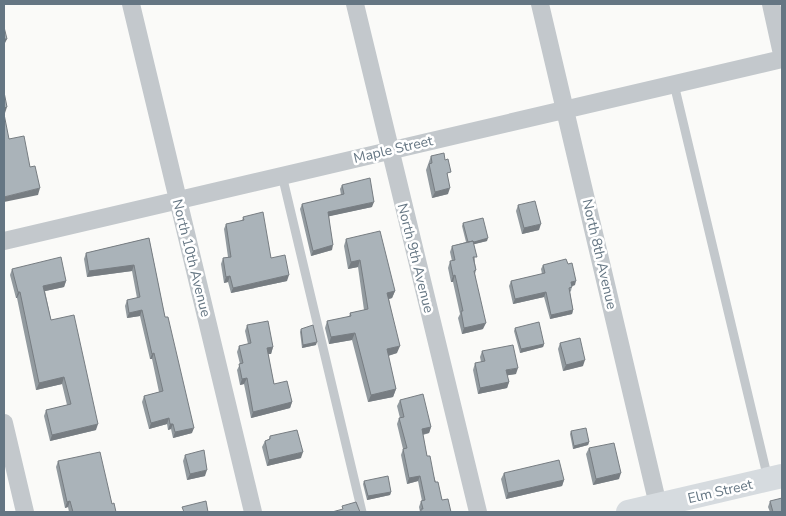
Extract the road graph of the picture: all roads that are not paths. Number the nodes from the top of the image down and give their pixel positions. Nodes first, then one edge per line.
1 (131, 4) edge
2 (355, 4) edge
3 (540, 4) edge
4 (771, 4) edge
5 (782, 54) edge
6 (782, 59) edge
7 (674, 84) junction
8 (565, 110) junction
9 (390, 150) junction
10 (282, 175) junction
11 (178, 200) junction
12 (4, 241) edge
13 (4, 423) edge
14 (775, 477) edge
15 (658, 505) junction
16 (25, 512) edge
17 (253, 512) edge
18 (362, 512) edge
19 (478, 512) edge
20 (628, 512) edge

1 - 11 street, North 10th Avenue
2 - 9 street, North 9th Avenue
3 - 8 street, North 8th Avenue
4 - 5 street
6 - 7 street, Maple Street
7 - 8 street, Maple Street
7 - 14 lane
8 - 9 street, Maple Street
8 - 15 street, North 8th Avenue
9 - 10 street, Maple Street
9 - 19 street, North 9th Avenue
10 - 11 street, Maple Street
10 - 18 lane
11 - 12 street, Maple Street
11 - 17 street, North 10th Avenue
13 - 16 street
14 - 15 street, Elm Street
15 - 20 street, Elm Street

